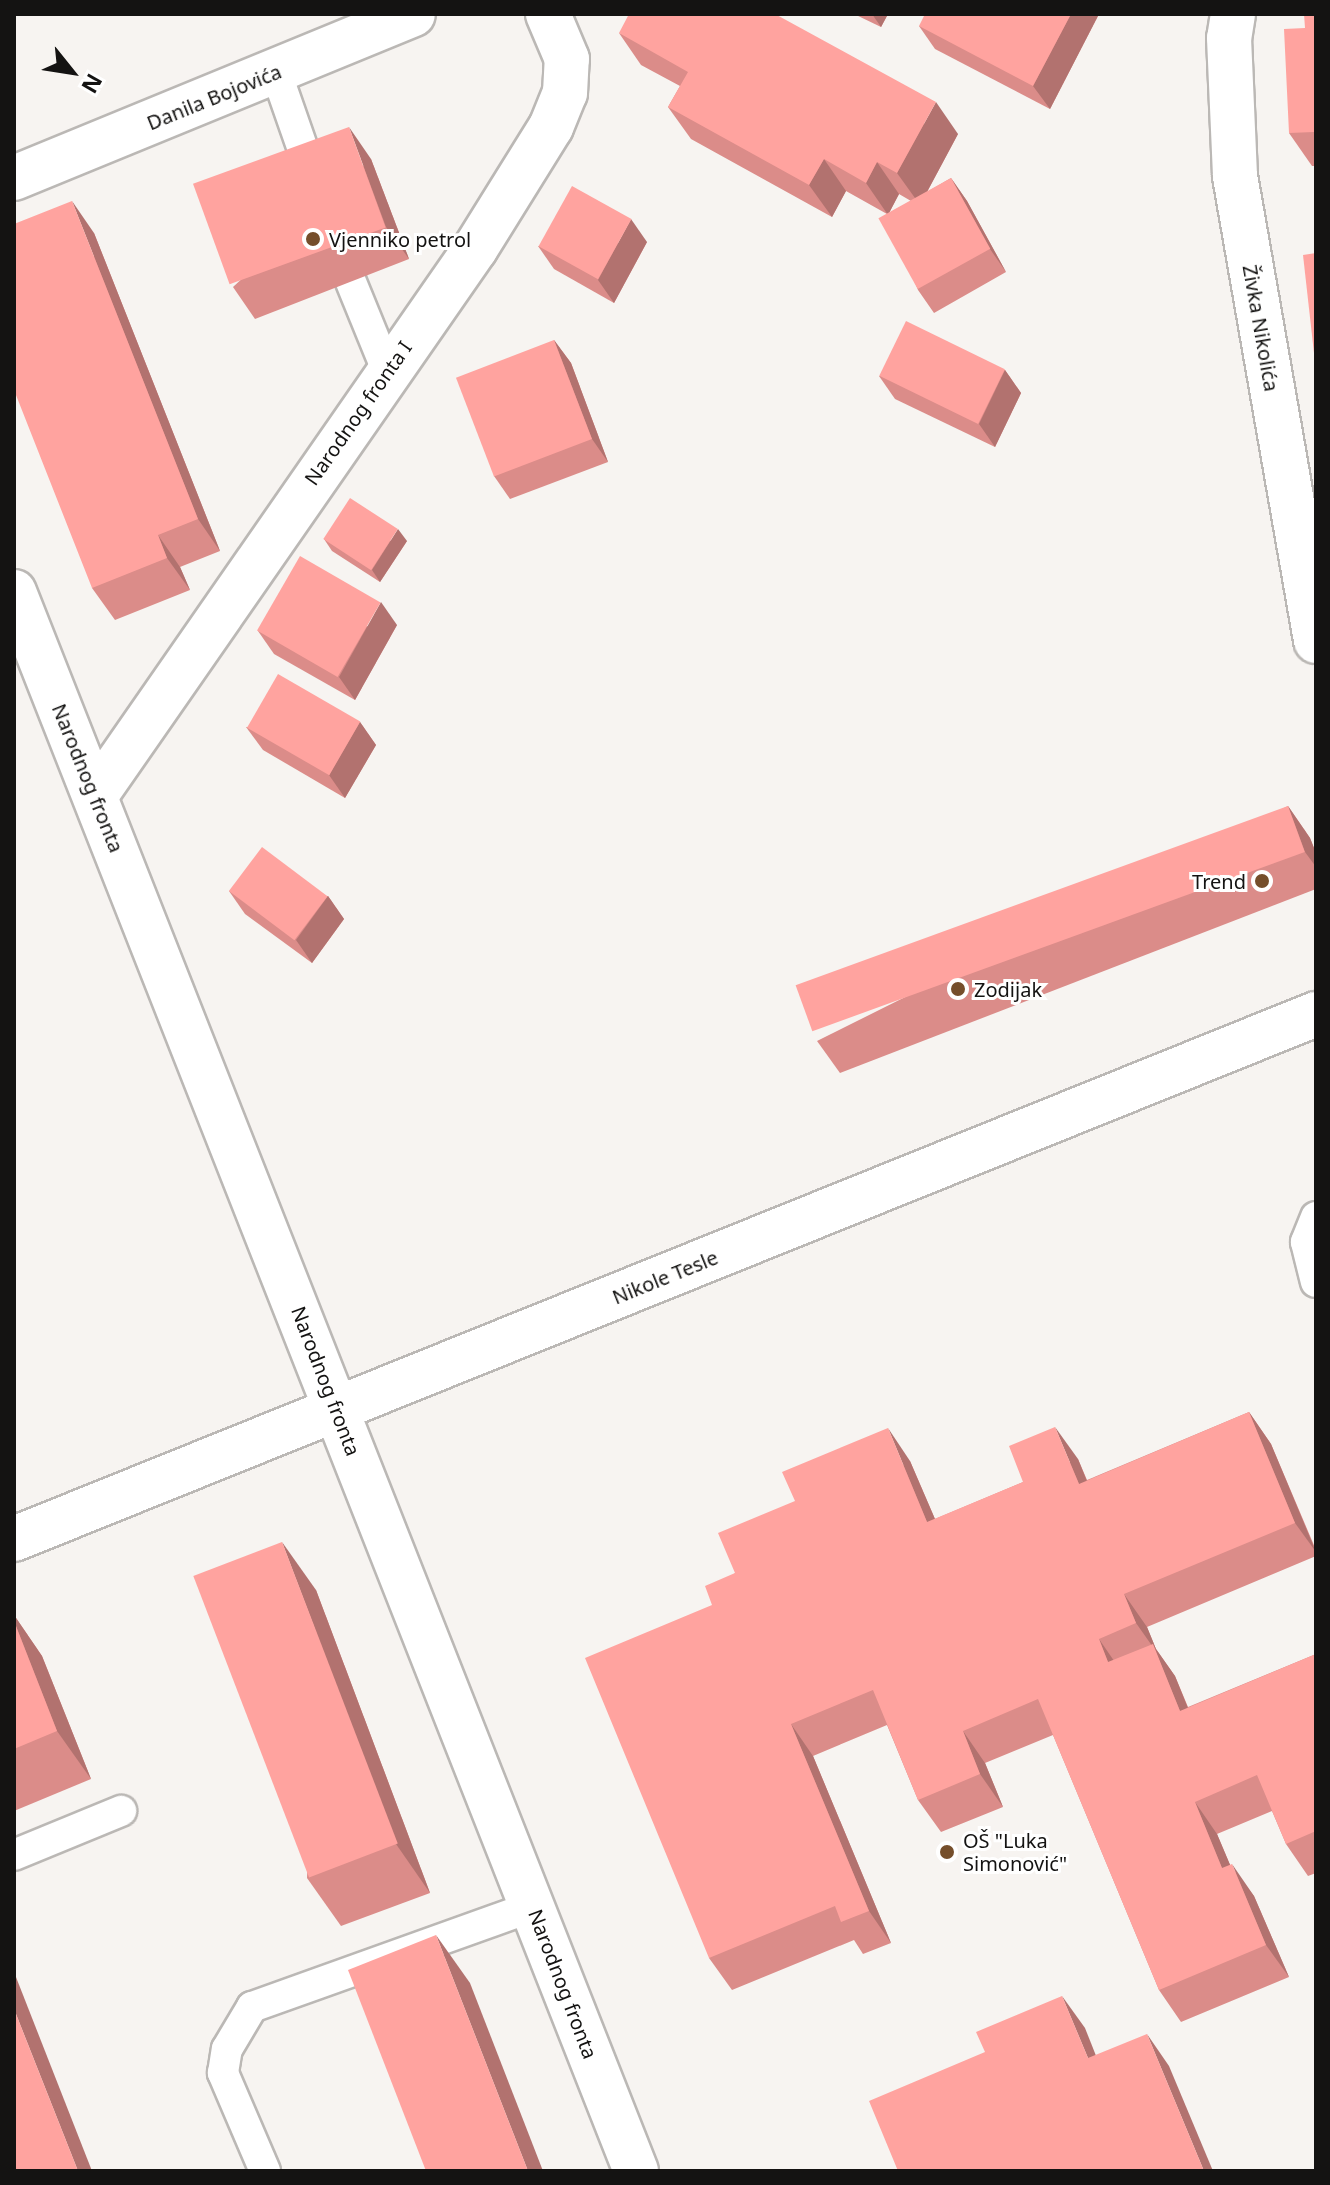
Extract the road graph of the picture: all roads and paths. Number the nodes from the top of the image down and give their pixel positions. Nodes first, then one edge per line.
1 (413, 14) edge
2 (548, 14) edge
3 (1233, 14) edge
4 (276, 72) junction
5 (14, 178) edge
6 (314, 181) edge
7 (351, 282) edge
8 (387, 370) junction
9 (14, 592) edge
10 (1316, 641) edge
11 (95, 796) junction
12 (1316, 1014) edge
13 (1316, 1217) edge
14 (1316, 1282) edge
15 (337, 1410) junction
16 (14, 1539) edge
17 (121, 1811) dead end
18 (14, 1855) edge
19 (532, 1907) junction
20 (265, 2171) edge
21 (636, 2171) edge

1 - 4 street, Danila Bojovića
2 - 8 street, Narodnog fronta I
3 - 10 street, Živka Nikolića
4 - 5 street, Danila Bojovića
4 - 6 lane
7 - 8 lane
8 - 11 street, Narodnog fronta I
9 - 11 street, Narodnog fronta
11 - 15 street, Narodnog fronta
12 - 15 street, Nikole Tesle
13 - 14 lane
15 - 16 street, Nikole Tesle
15 - 19 street, Narodnog fronta
17 - 18 lane
19 - 20 lane
19 - 21 street, Narodnog fronta

